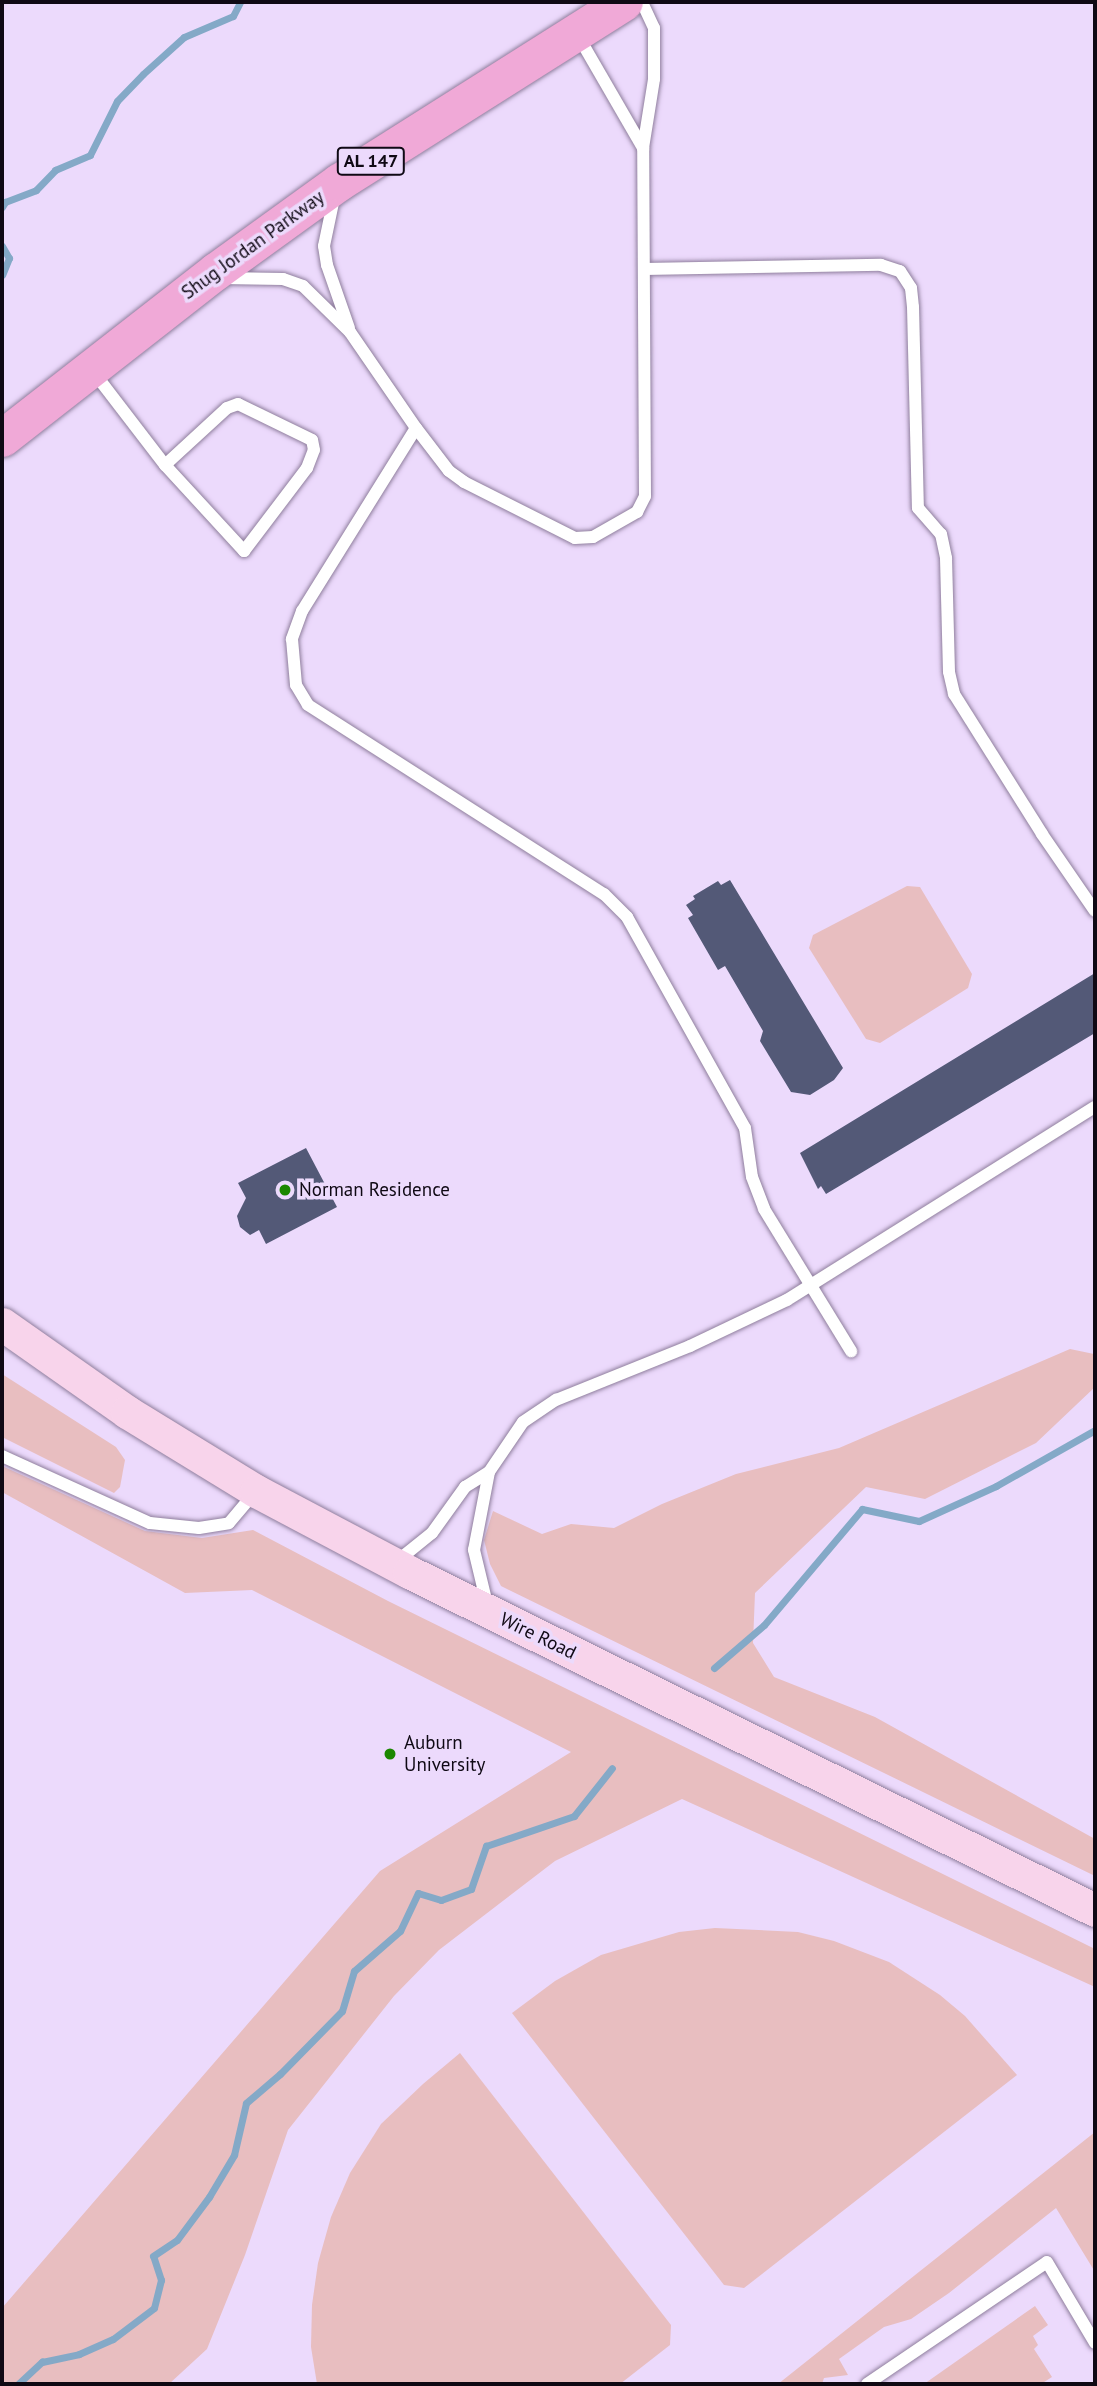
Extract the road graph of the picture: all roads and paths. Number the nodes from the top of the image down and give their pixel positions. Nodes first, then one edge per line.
1 (624, 2) edge
2 (642, 2) edge
3 (575, 31) junction
4 (643, 148) junction
5 (339, 182) junction
6 (644, 269) junction
7 (207, 278) junction
8 (350, 332) junction
9 (90, 368) junction
10 (416, 428) junction
11 (2, 438) edge
12 (165, 465) junction
13 (1095, 911) edge
14 (1095, 1107) edge
15 (811, 1283) junction
16 (2, 1324) edge
17 (851, 1352) dead end
18 (2, 1456) edge
19 (489, 1472) junction
20 (256, 1491) junction
21 (393, 1564) junction
22 (489, 1611) junction
23 (1095, 1910) edge
24 (1095, 2343) edge
25 (867, 2384) edge

1 - 3 main road, Shug Jordan Parkway / AL 147
2 - 4 lane
3 - 4 lane
3 - 5 main road, Shug Jordan Parkway / AL 147
4 - 6 lane
5 - 7 main road, Shug Jordan Parkway / AL 147
5 - 8 lane
6 - 10 lane
6 - 13 lane
7 - 8 lane
7 - 9 main road, Shug Jordan Parkway / AL 147
8 - 10 lane
9 - 11 main road, Shug Jordan Parkway / AL 147
9 - 12 lane
10 - 15 lane
12 - 12 lane
14 - 15 lane
15 - 17 lane
15 - 19 lane
16 - 20 street, Wire Road
18 - 20 lane
19 - 21 lane
19 - 22 lane
20 - 21 street, Wire Road
21 - 22 street, Wire Road
22 - 23 street, Wire Road
24 - 25 lane

